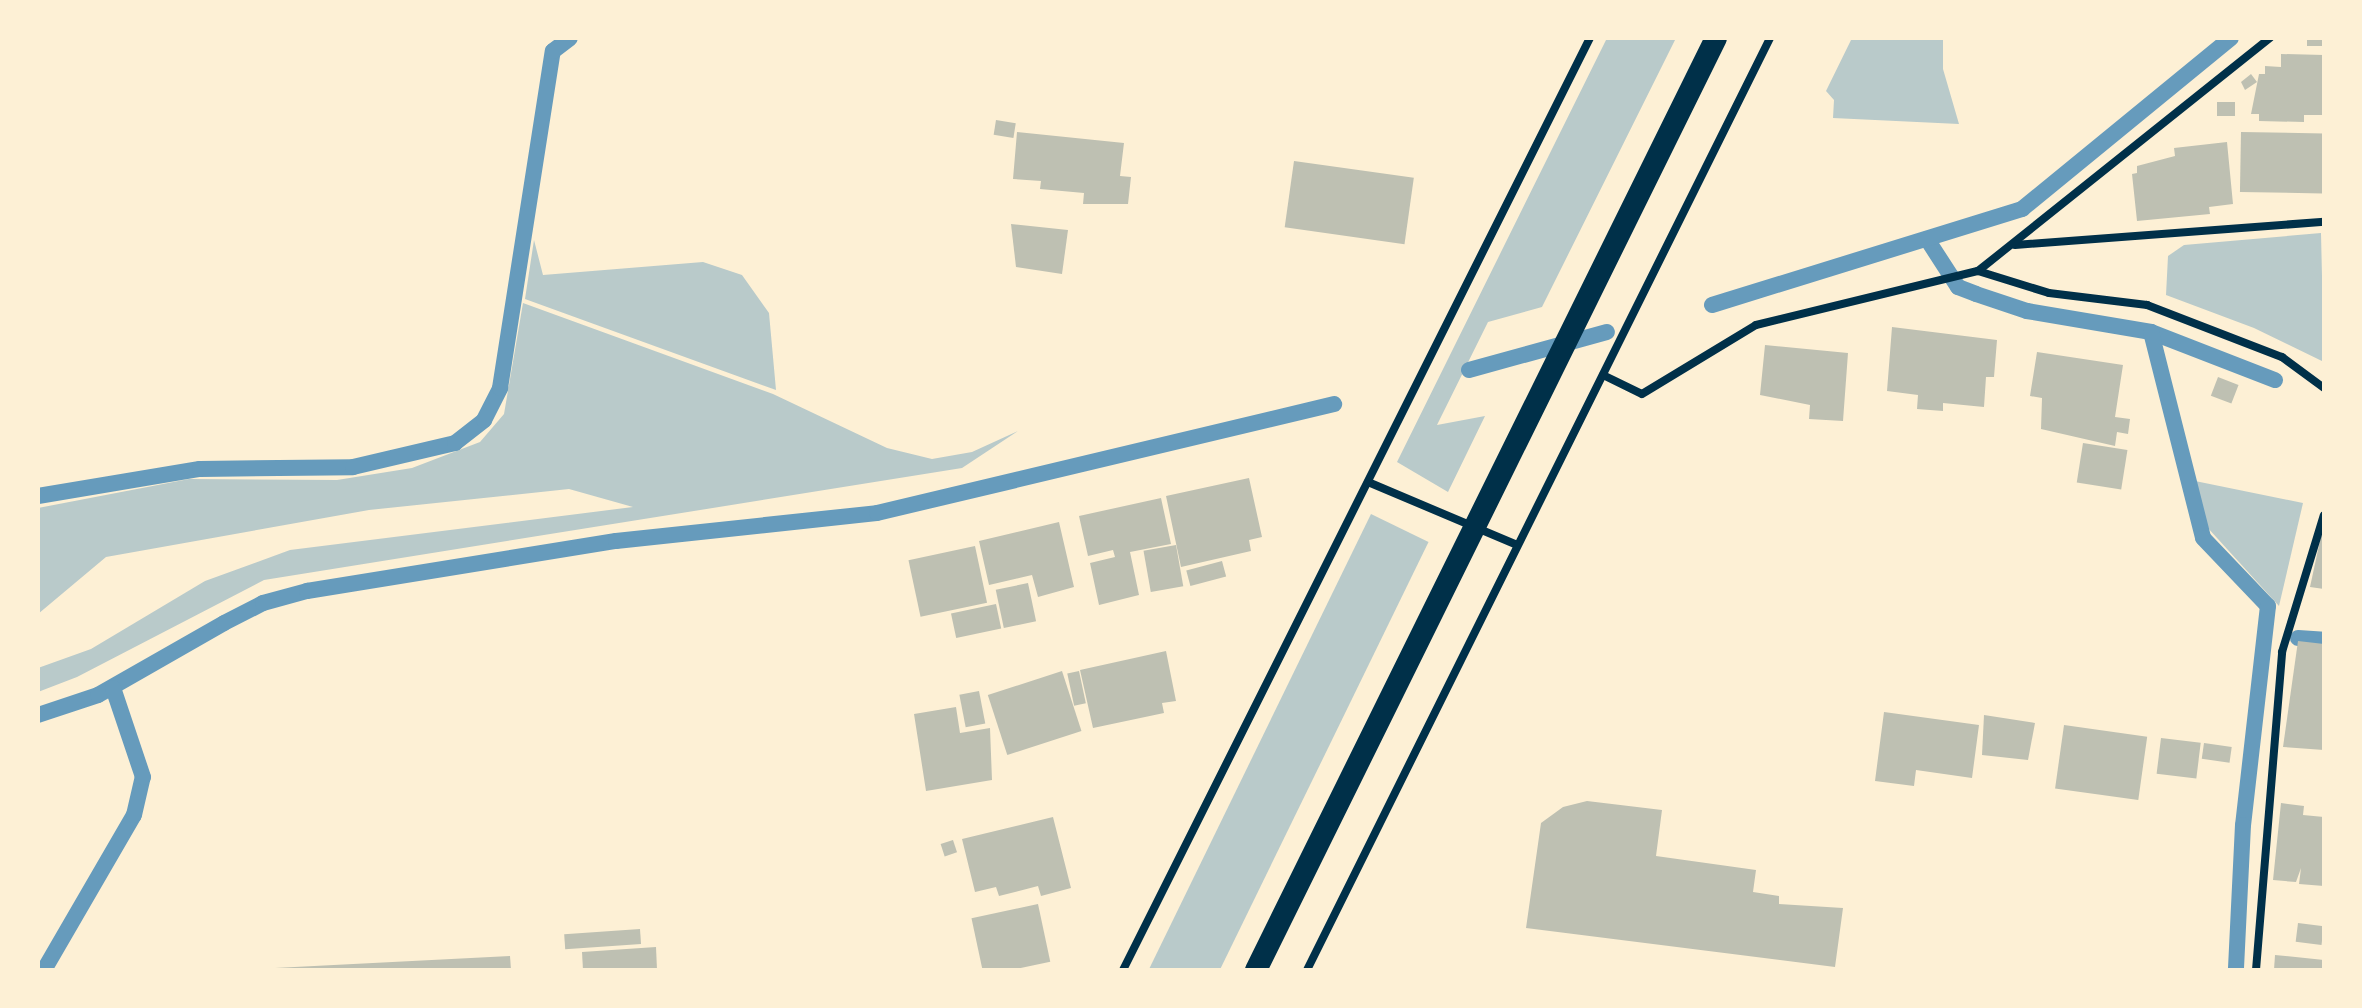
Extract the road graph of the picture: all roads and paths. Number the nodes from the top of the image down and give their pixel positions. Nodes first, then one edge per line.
1 (1590, 38) edge
2 (1716, 38) edge
3 (1770, 38) edge
4 (2270, 38) edge
5 (2324, 222) edge
6 (2014, 245) junction
7 (1978, 271) junction
8 (1603, 375) junction
9 (2324, 388) edge
10 (1368, 482) junction
11 (2324, 515) edge
12 (1517, 545) junction
13 (1123, 970) edge
14 (1256, 970) edge
15 (1307, 970) edge
16 (2256, 970) edge

1 - 10 street
2 - 14 highway
3 - 8 street
4 - 6 street
5 - 6 street
6 - 7 street
7 - 8 street
7 - 9 street
8 - 12 street
10 - 12 street
10 - 13 street
11 - 16 street
12 - 15 street

